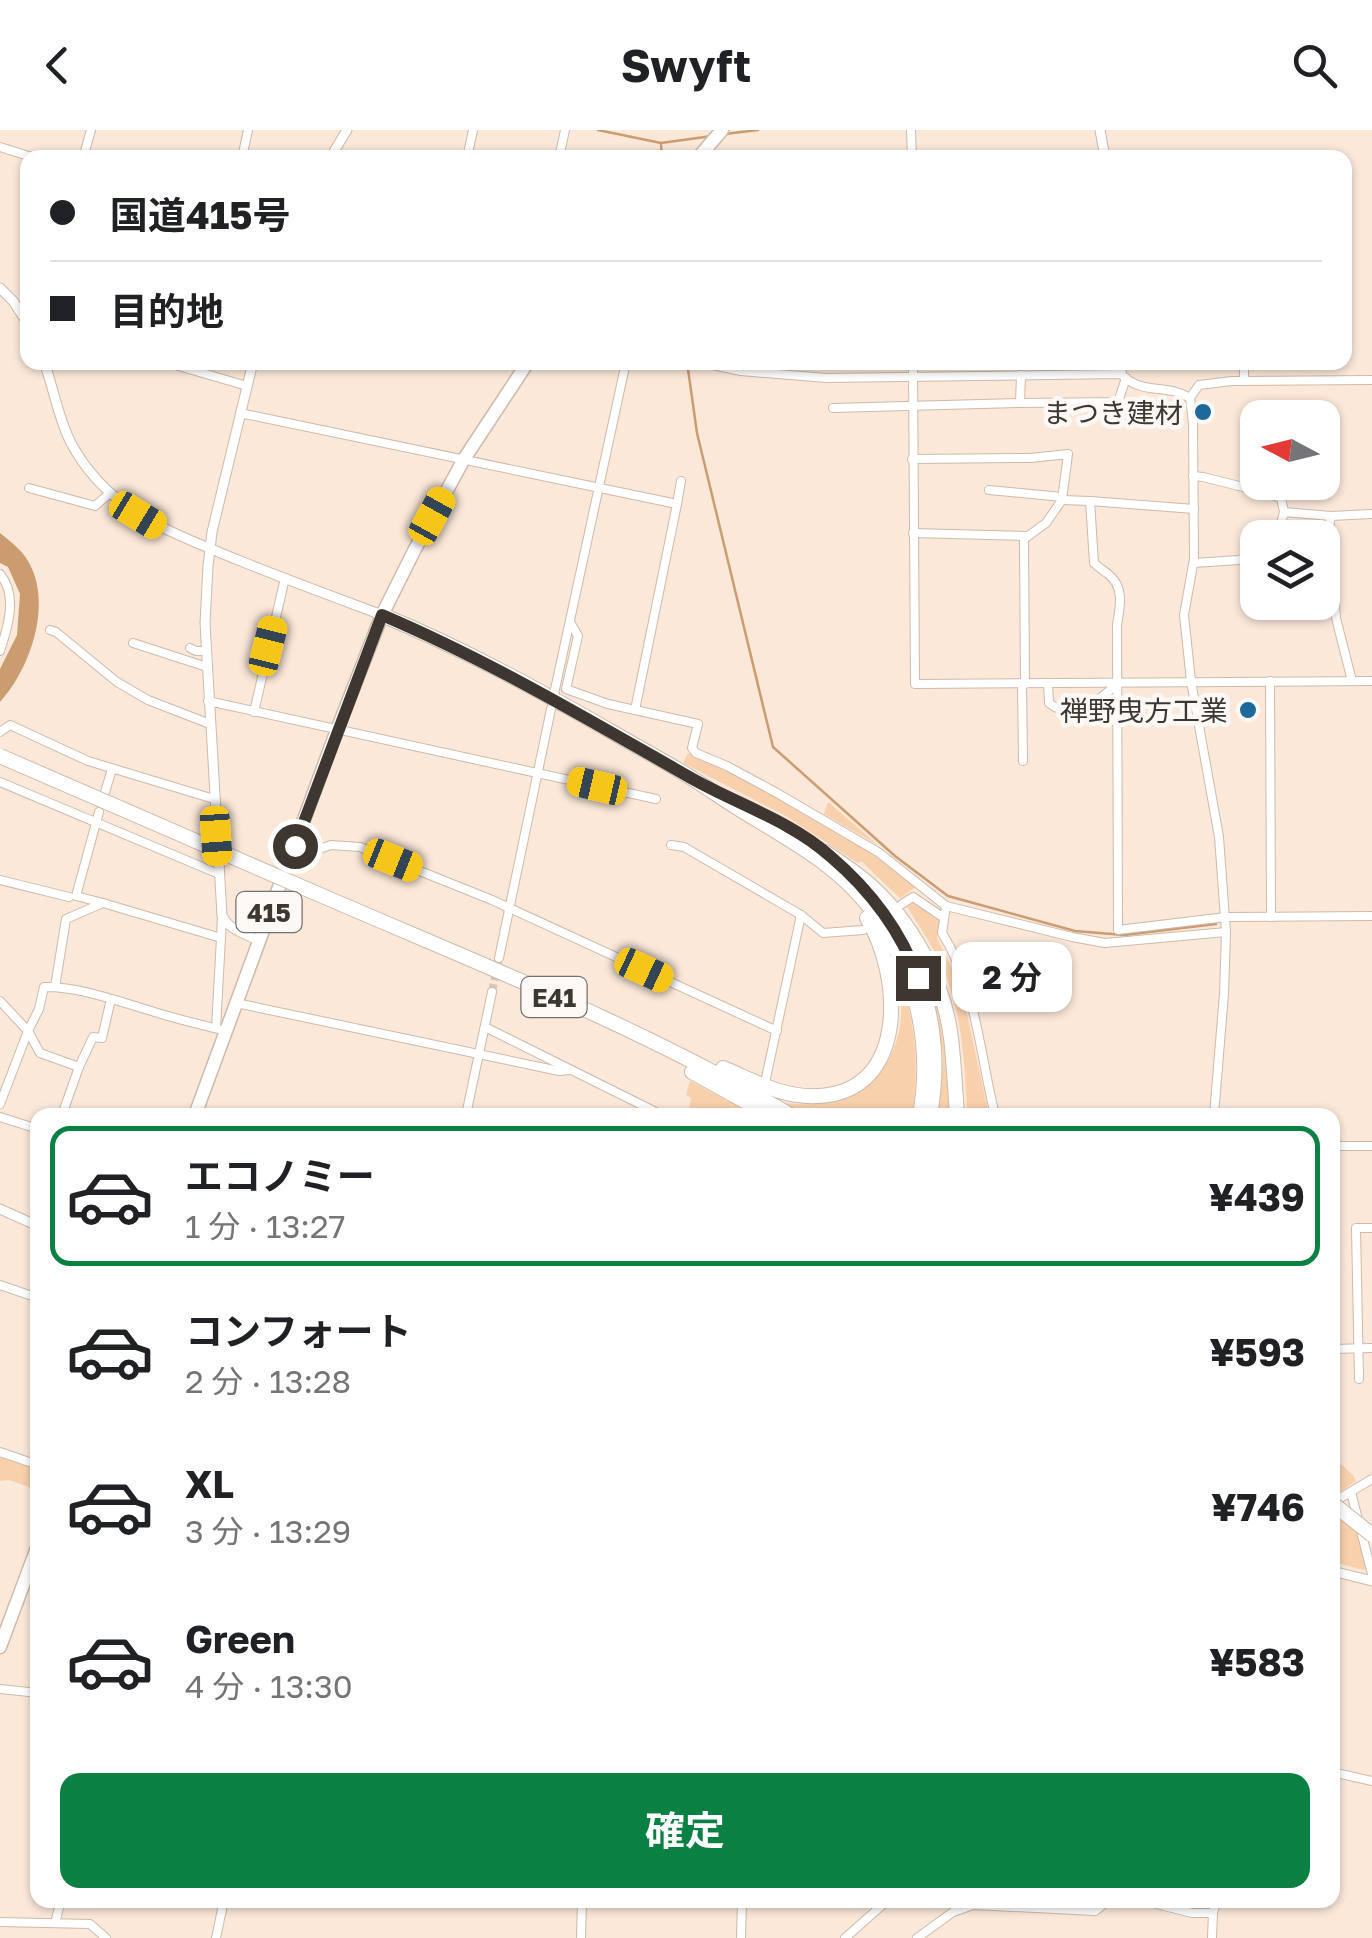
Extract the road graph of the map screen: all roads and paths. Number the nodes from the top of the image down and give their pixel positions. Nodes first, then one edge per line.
1 (722, 130) edge
2 (705, 150) edge
3 (0, 288) edge
4 (20, 312) edge
5 (46, 370) edge
6 (192, 370) edge
7 (250, 370) edge
8 (523, 370) edge
9 (624, 370) edge
10 (736, 370) edge
11 (912, 370) edge
12 (1244, 370) edge
13 (1123, 372) edge
14 (1021, 375) junction
15 (912, 376) junction
16 (1372, 380) edge
17 (1244, 381) junction
18 (247, 386) junction
19 (1190, 398) junction
20 (1020, 403) junction
21 (912, 404) junction
22 (832, 408) dead end
23 (240, 413) junction
24 (912, 458) junction
25 (464, 459) junction
26 (1193, 476) junction
27 (681, 481) dead end
28 (598, 486) junction
29 (1240, 486) edge
30 (29, 488) dead end
31 (988, 490) dead end
32 (110, 494) junction
33 (1062, 498) junction
34 (1282, 500) edge
35 (1090, 502) junction
36 (677, 504) junction
37 (1194, 509) junction
38 (1284, 512) junction
39 (1372, 514) edge
40 (1331, 516) junction
41 (1282, 520) edge
42 (913, 534) junction
43 (1028, 536) junction
44 (210, 548) junction
45 (1240, 560) edge
46 (1194, 563) junction
47 (0, 574) edge
48 (285, 578) junction
49 (382, 615) junction
50 (570, 622) junction
51 (50, 630) dead end
52 (133, 644) dead end
53 (190, 648) dead end
54 (0, 651) edge
55 (206, 651) junction
56 (207, 666) junction
57 (1191, 681) junction
58 (1270, 681) junction
59 (1352, 681) junction
60 (1372, 681) edge
61 (1048, 683) junction
62 (1117, 683) junction
63 (1023, 684) junction
64 (554, 694) dead end
65 (208, 702) junction
66 (551, 710) dead end
67 (634, 710) junction
68 (254, 712) junction
69 (210, 724) junction
70 (337, 730) junction
71 (0, 732) edge
72 (0, 756) edge
73 (1023, 761) dead end
74 (0, 764) edge
75 (112, 769) junction
76 (539, 773) junction
77 (0, 782) edge
78 (105, 792) dead end
79 (214, 799) junction
80 (656, 800) dead end
81 (99, 812) dead end
82 (96, 822) junction
83 (671, 844) dead end
84 (295, 846) junction
85 (831, 862) junction
86 (219, 874) junction
87 (0, 880) edge
88 (309, 894) junction
89 (72, 896) junction
90 (104, 903) junction
91 (902, 904) dead end
92 (946, 906) junction
93 (509, 909) junction
94 (222, 915) junction
95 (801, 915) junction
96 (1226, 916) junction
97 (1372, 916) edge
98 (1271, 917) junction
99 (944, 918) junction
100 (66, 919) junction
101 (863, 930) dead end
102 (1226, 932) junction
103 (221, 938) junction
104 (258, 940) junction
105 (499, 958) tunnel mouth
106 (55, 987) junction
107 (492, 992) tunnel mouth
108 (111, 999) junction
109 (0, 1001) edge
110 (236, 1003) junction
111 (621, 1026) junction
112 (485, 1028) junction
113 (221, 1030) junction
114 (28, 1031) junction
115 (777, 1031) junction
116 (479, 1055) junction
117 (79, 1066) junction
118 (570, 1070) junction
119 (766, 1078) dead end
120 (0, 1104) edge
121 (64, 1108) edge
122 (197, 1108) edge
123 (468, 1108) edge
124 (648, 1108) edge
125 (758, 1108) edge
126 (778, 1108) edge
127 (921, 1108) edge
128 (931, 1108) edge
129 (956, 1108) edge
130 (993, 1108) edge
131 (1215, 1108) edge
132 (0, 1117) edge
133 (30, 1126) edge
134 (1340, 1146) edge
135 (1372, 1146) edge
136 (0, 1209) edge
137 (30, 1222) edge
138 (1372, 1228) edge
139 (0, 1285) edge
140 (30, 1295) edge
141 (1340, 1348) edge
142 (1358, 1348) junction
143 (1372, 1348) edge
144 (1359, 1379) dead end
145 (0, 1452) edge
146 (30, 1462) edge
147 (1357, 1472) dead end
148 (1368, 1482) edge
149 (1351, 1492) junction
150 (1340, 1498) edge
151 (1340, 1499) edge
152 (1340, 1509) edge
153 (1372, 1525) edge
154 (1372, 1535) edge
155 (30, 1564) edge
156 (1340, 1572) edge
157 (1372, 1578) edge
158 (4, 1627) edge
159 (0, 1646) edge
160 (0, 1689) edge
161 (30, 1692) edge
162 (1340, 1774) edge
163 (1372, 1780) edge
164 (59, 1908) edge
165 (222, 1908) edge
166 (582, 1908) edge
167 (742, 1908) edge
168 (879, 1908) edge
169 (965, 1908) edge
170 (1034, 1908) edge
171 (1099, 1908) edge
172 (1170, 1908) edge
173 (1215, 1908) edge
174 (1213, 1914) junction
175 (0, 1922) edge
176 (55, 1923) junction
177 (106, 1938) edge
178 (216, 1938) edge
179 (581, 1938) edge
180 (740, 1938) edge
181 (845, 1938) edge
182 (917, 1938) edge
183 (1212, 1938) edge

1 - 2 highway
3 - 4 street
5 - 32 street
6 - 18 street
7 - 18 street
8 - 25 highway, 415
9 - 28 street
10 - 15 street
11 - 15 street
12 - 17 street
13 - 14 street
13 - 19 street
13 - 20 street
14 - 15 street
14 - 20 street
15 - 21 street
16 - 17 street
17 - 19 street
18 - 23 street
19 - 26 street
20 - 21 street
21 - 22 street
21 - 24 street
23 - 25 street
23 - 44 street
24 - 33 street
24 - 42 street
25 - 28 street
25 - 49 highway, 415
26 - 29 street
26 - 37 street
27 - 36 street
28 - 36 street
28 - 50 street
30 - 32 street
31 - 33 street
32 - 44 street
33 - 35 street
33 - 43 street
34 - 38 street
35 - 37 street
35 - 62 street
36 - 67 street
37 - 46 street
38 - 40 street
38 - 41 street
39 - 40 street
40 - 59 street
42 - 43 street
42 - 63 street
43 - 63 street
44 - 48 street
44 - 55 street
45 - 46 street
46 - 57 street
47 - 54 street
48 - 49 street
48 - 68 street
49 - 70 highway, 415
49 - 85 highway
50 - 64 street
50 - 67 street
51 - 69 street
52 - 56 street
53 - 55 street
55 - 56 street
56 - 65 street
57 - 58 street
57 - 62 street
57 - 96 street
58 - 59 street
58 - 98 street
59 - 60 street
61 - 62 street
61 - 62 street
61 - 63 street
62 - 96 street
63 - 73 street
65 - 68 street
65 - 69 street
66 - 76 street
67 - 92 street
68 - 70 street
69 - 79 street
70 - 76 street
70 - 84 highway, 415
71 - 75 street
72 - 88 highway, E41, bridge
74 - 88 highway, E41, bridge
75 - 78 street
75 - 79 street
76 - 80 street
76 - 93 street
77 - 82 street
79 - 86 street
81 - 82 street
82 - 86 street
82 - 89 street
83 - 95 street
84 - 93 street
84 - 104 highway, 415
85 - 111 highway
85 - 127 highway
85 - 128 highway
85 - 129 highway
86 - 94 street
87 - 89 street
88 - 111 highway, E41
88 - 125 highway, E41
89 - 90 street
89 - 100 street
90 - 100 street
90 - 103 street
91 - 99 street
92 - 99 street
92 - 102 street
93 - 105 street
93 - 115 street
94 - 103 street
94 - 104 street
95 - 101 street
95 - 115 street
96 - 98 street
96 - 102 street
97 - 98 street
99 - 130 street
100 - 106 street
102 - 131 street
103 - 113 street
104 - 110 highway, 415
106 - 108 street
106 - 114 street
107 - 112 street
108 - 113 street
108 - 117 street
109 - 114 street
110 - 113 highway, 415
110 - 116 street
111 - 126 highway, E41
112 - 116 street
112 - 118 street
113 - 122 highway, 415
114 - 117 street
114 - 120 street
115 - 119 street
116 - 118 street
116 - 123 street
117 - 121 street
118 - 124 street
132 - 133 street
134 - 135 street
136 - 137 street
138 - 142 street
139 - 140 street
141 - 142 street
142 - 143 street
142 - 144 street
145 - 146 street
147 - 148 street
148 - 149 street
149 - 150 street
149 - 157 street
151 - 153 highway
152 - 154 highway, bridge
155 - 158 highway
156 - 157 street
158 - 159 highway
160 - 161 street
162 - 163 street
164 - 176 street
165 - 178 street
166 - 179 street
167 - 180 street
168 - 181 street
169 - 182 street
170 - 171 street
172 - 174 street
173 - 174 street
174 - 183 street
175 - 176 street
176 - 177 street

